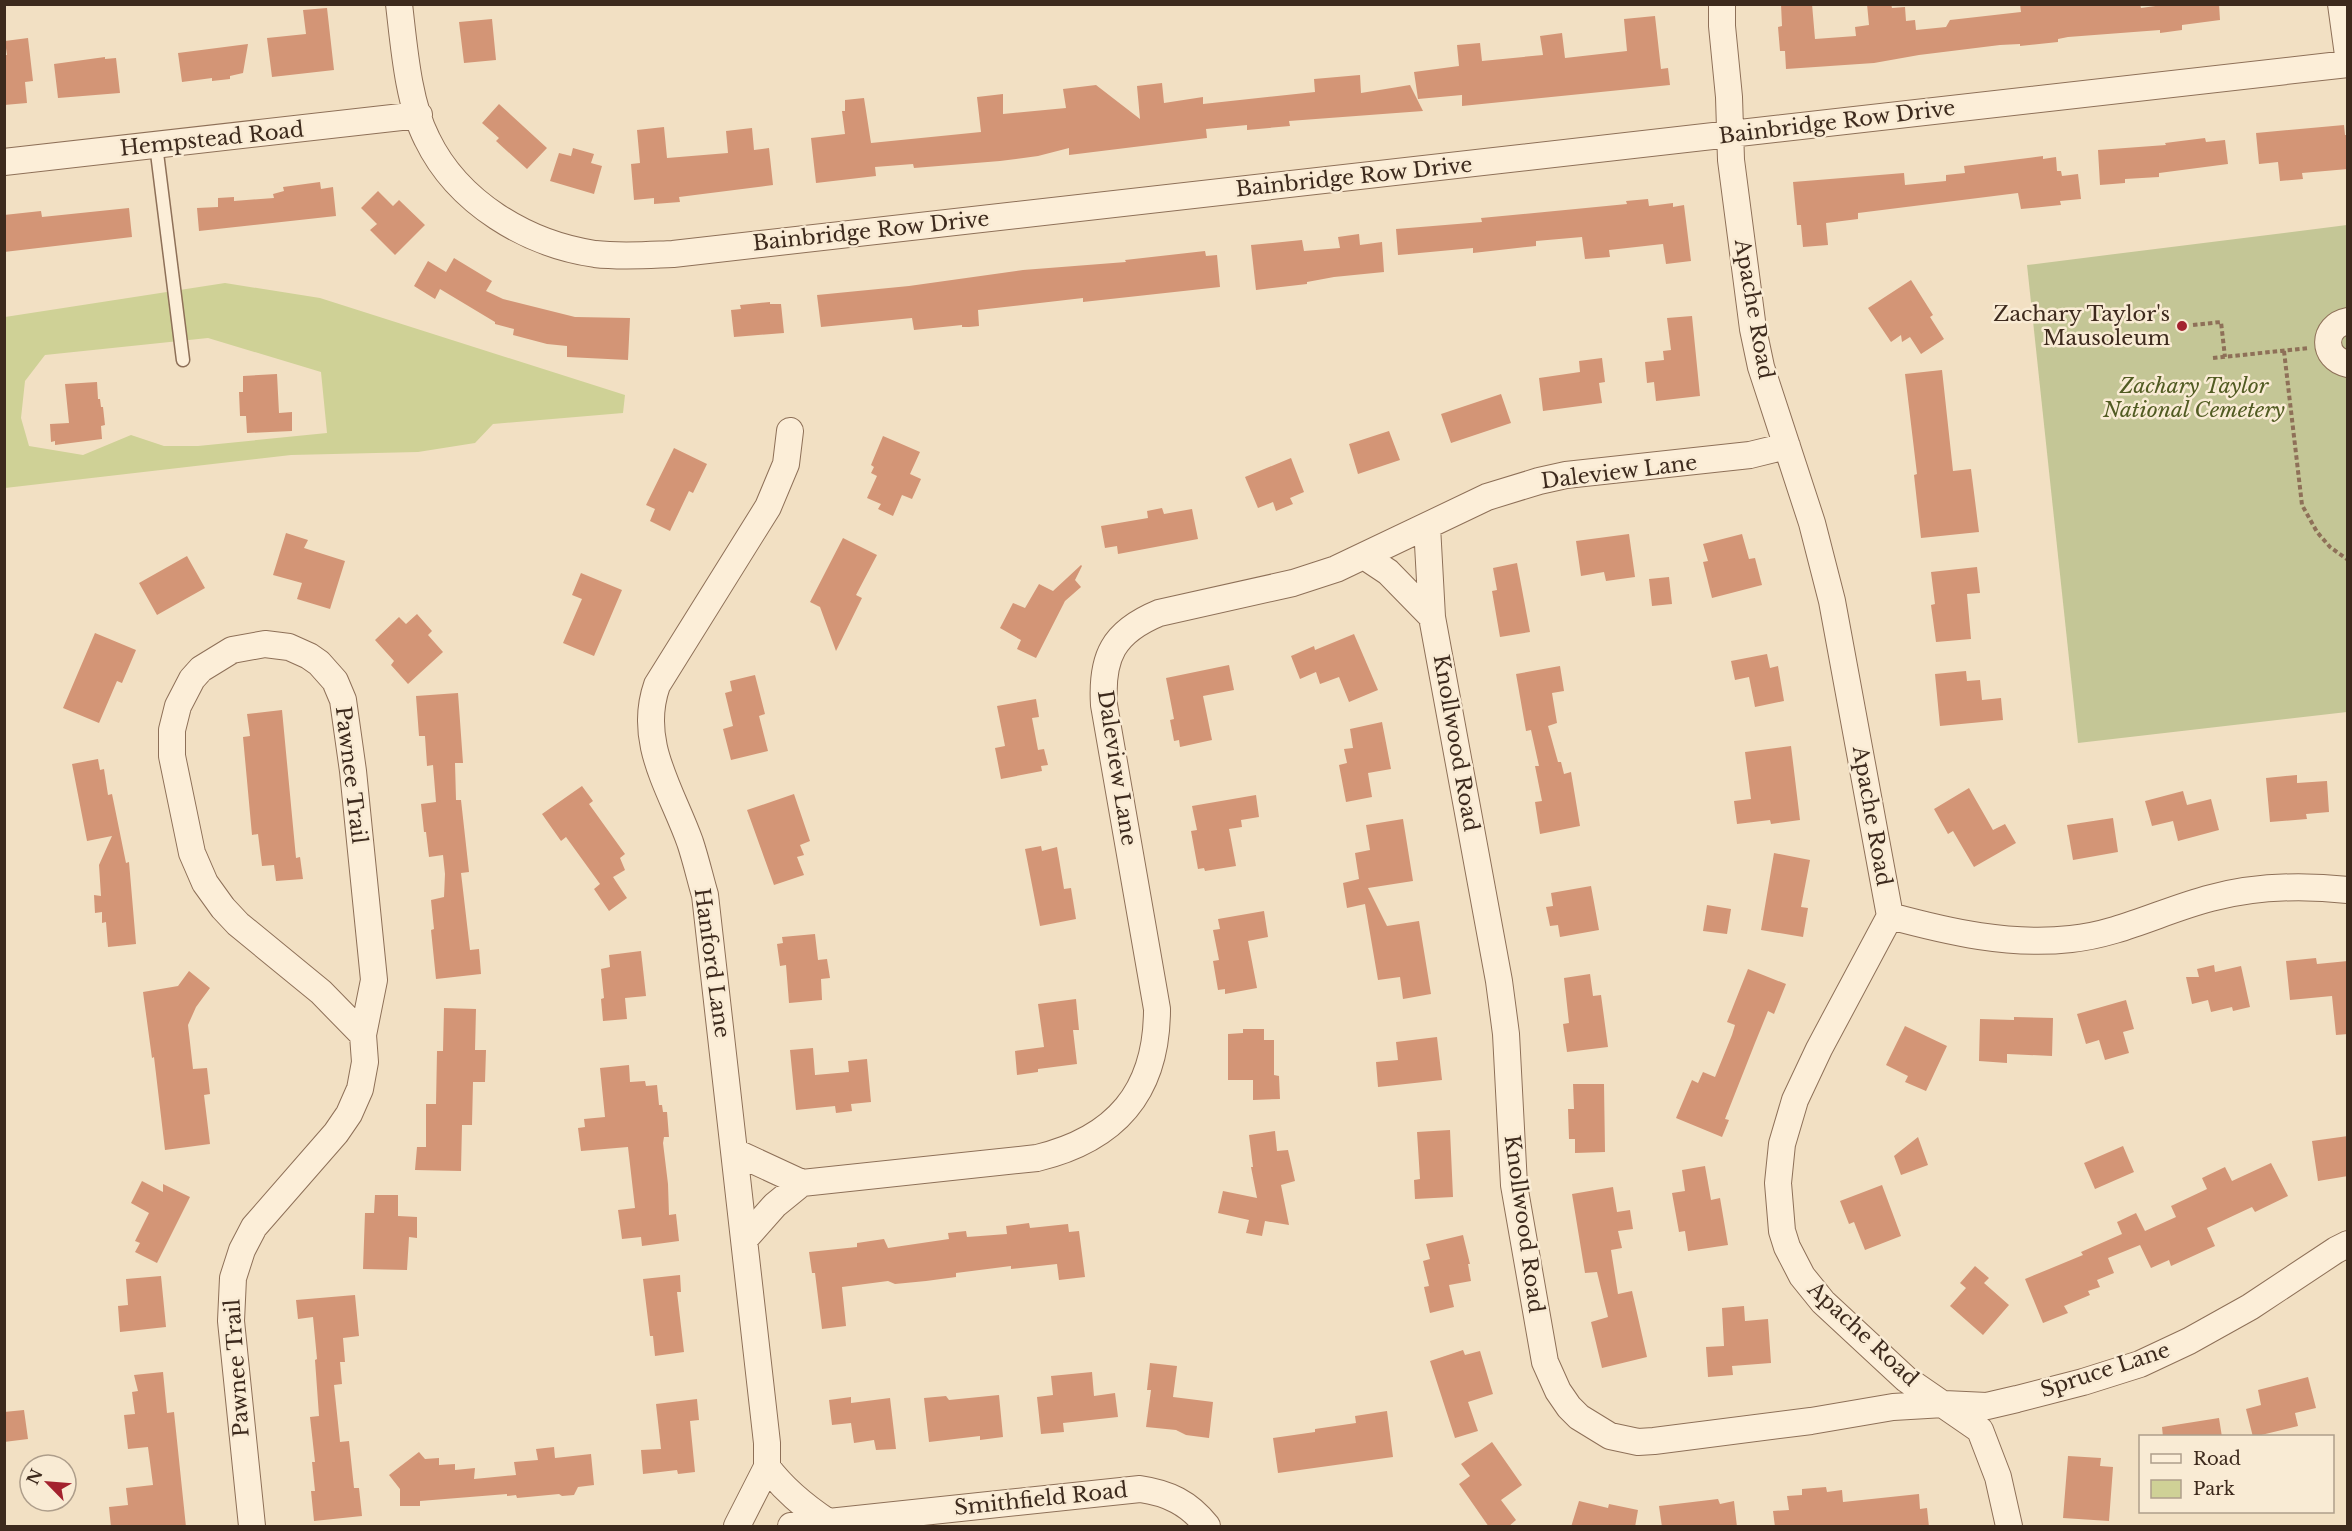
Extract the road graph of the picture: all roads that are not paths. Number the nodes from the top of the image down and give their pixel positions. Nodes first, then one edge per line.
1 (399, 4) edge
2 (1722, 4) edge
3 (2341, 4) edge
4 (2348, 55) edge
5 (2348, 64) edge
6 (419, 115) junction
7 (1731, 134) junction
8 (156, 145) junction
9 (4, 162) edge
10 (2348, 321) edge
11 (183, 360) dead end
12 (2348, 364) edge
13 (790, 431) dead end
14 (1786, 446) junction
15 (1427, 526) junction
16 (1364, 556) junction
17 (1432, 617) junction
18 (2348, 890) edge
19 (1890, 916) junction
20 (363, 1035) junction
21 (735, 1152) junction
22 (802, 1183) junction
23 (744, 1240) junction
24 (2348, 1244) edge
25 (1944, 1404) junction
26 (767, 1467) junction
27 (828, 1522) junction
28 (252, 1527) edge
29 (736, 1527) edge
30 (791, 1527) edge
31 (1207, 1527) edge
32 (2009, 1527) edge

1 - 6 street, Bainbridge Row Drive
2 - 7 street, Apache Road
3 - 4 street
5 - 7 street, Bainbridge Row Drive
6 - 7 street, Bainbridge Row Drive
6 - 8 street, Hempstead Road
7 - 14 street, Apache Road
8 - 9 street, Hempstead Road
8 - 11 lane
10 - 12 street
13 - 21 street, Hanford Lane
14 - 15 street, Daleview Lane
14 - 19 street, Apache Road
15 - 16 street, Daleview Lane
15 - 17 street, Knollwood Road
16 - 17 street
16 - 22 street, Daleview Lane
17 - 25 street, Knollwood Road
18 - 19 street
19 - 25 street, Apache Road
20 - 20 street, Pawnee Trail
20 - 28 street, Pawnee Trail
21 - 22 street
21 - 23 street, Hanford Lane
22 - 23 street
23 - 26 street, Hanford Lane
24 - 25 street, Spruce Lane
25 - 32 street, Apache Road
26 - 27 street
26 - 29 street, Hanford Lane
27 - 30 street, Smithfield Road
27 - 31 street, Smithfield Road

